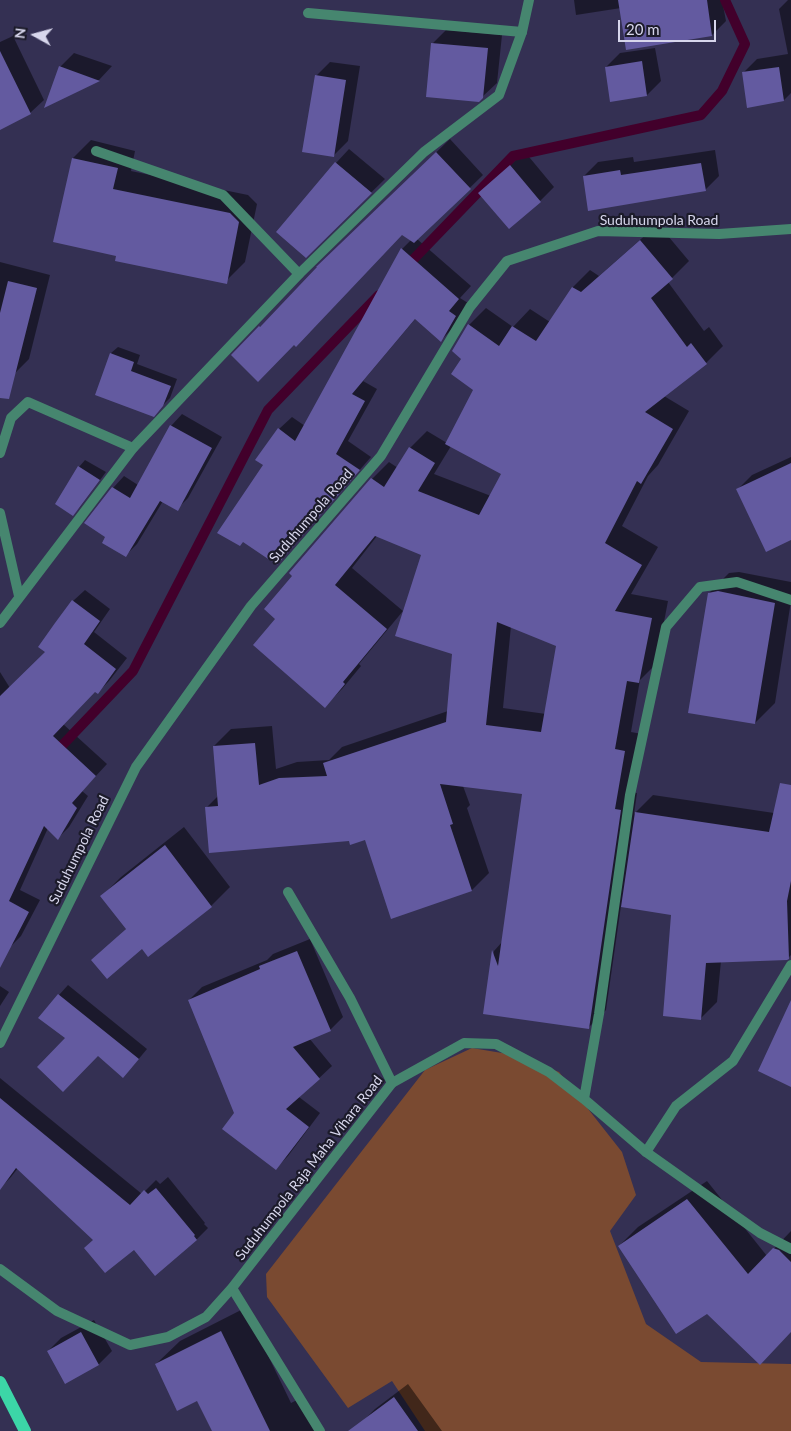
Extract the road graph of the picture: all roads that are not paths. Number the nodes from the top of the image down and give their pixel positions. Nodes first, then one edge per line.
1 (529, 0) edge
2 (308, 13) dead end
3 (522, 32) junction
4 (96, 151) dead end
5 (791, 229) edge
6 (299, 274) junction
7 (133, 448) junction
8 (0, 453) edge
9 (0, 513) edge
10 (20, 596) junction
11 (791, 600) edge
12 (0, 623) edge
13 (288, 892) dead end
14 (791, 965) edge
15 (0, 1043) edge
16 (392, 1083) junction
17 (584, 1099) junction
18 (646, 1152) junction
19 (791, 1249) edge
20 (0, 1269) edge
21 (232, 1288) junction
22 (0, 1382) edge
23 (25, 1431) edge
24 (320, 1431) edge

1 - 3 street
2 - 3 street
3 - 6 street
4 - 6 street
5 - 15 street, Suduhumpola Road
6 - 7 street
7 - 8 street
7 - 10 street
9 - 10 street
10 - 12 street
11 - 17 street
13 - 16 street
14 - 18 street
16 - 17 street, Suduhumpola Raja Maha Vihara Road
16 - 21 street, Suduhumpola Raja Maha Vihara Road
17 - 18 street, Suduhumpola Raja Maha Vihara Road
18 - 19 street, Suduhumpola Raja Maha Vihara Road
20 - 21 street, Suduhumpola Raja Maha Vihara Road
21 - 24 street
22 - 23 main road

